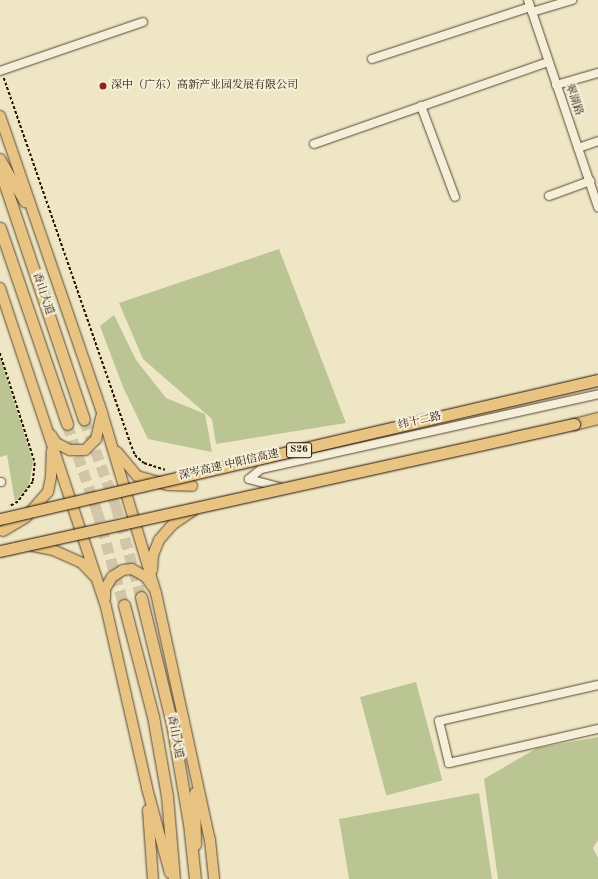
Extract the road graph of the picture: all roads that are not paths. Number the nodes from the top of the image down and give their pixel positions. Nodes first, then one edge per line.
1 (572, 0) edge
2 (530, 6) edge
3 (143, 22) dead end
4 (372, 59) dead end
5 (548, 62) junction
6 (0, 70) edge
7 (598, 73) edge
8 (556, 85) junction
9 (421, 106) junction
10 (0, 116) edge
11 (598, 141) edge
12 (314, 144) dead end
13 (578, 148) junction
14 (0, 160) edge
15 (0, 170) edge
16 (590, 181) junction
17 (549, 196) dead end
18 (455, 197) dead end
19 (598, 207) edge
20 (36, 219) junction
21 (0, 228) edge
22 (0, 288) edge
23 (3, 306) edge
24 (598, 380) edge
25 (598, 390) edge
26 (595, 395) edge
27 (102, 412) junction
28 (598, 414) edge
29 (84, 419) tunnel mouth
30 (598, 419) edge
31 (67, 424) tunnel mouth
32 (48, 430) junction
33 (52, 441) junction
34 (111, 443) junction
35 (192, 486) dead end
36 (209, 503) dead end
37 (0, 519) edge
38 (3, 531) dead end
39 (33, 546) dead end
40 (0, 551) edge
41 (152, 578) junction
42 (97, 579) junction
43 (156, 593) junction
44 (141, 596) tunnel mouth
45 (124, 605) tunnel mouth
46 (106, 607) junction
47 (598, 686) edge
48 (598, 729) edge
49 (195, 772) junction
50 (147, 788) junction
51 (153, 879) edge
52 (173, 879) edge
53 (195, 879) edge
54 (214, 879) edge

1 - 2 street
2 - 4 street
2 - 5 street, 翠湖路
3 - 6 street
5 - 8 street, 翠湖路
5 - 9 street
7 - 8 street
8 - 13 street, 翠湖路
9 - 12 street
9 - 18 street
10 - 20 main road
11 - 13 street
13 - 16 street, 翠湖路
14 - 20 main road
15 - 29 highway, 香山大道
16 - 17 street
16 - 19 street, 翠湖路
20 - 27 main road
21 - 31 highway, 香山大道
22 - 23 main road
23 - 32 main road
24 - 37 highway, 深岑高速 中阳信高速 / S26, bridge
25 - 26 street
26 - 28 street, 纬十二路
27 - 32 main road
27 - 34 main road
30 - 40 highway, bridge
32 - 33 main road
33 - 38 main road
33 - 42 main road
34 - 35 main road
34 - 41 main road
36 - 41 main road
39 - 42 main road
41 - 43 main road
42 - 46 main road
43 - 46 main road
43 - 49 main road
44 - 53 highway, 香山大道
45 - 52 highway, 香山大道
46 - 50 main road
47 - 48 street
49 - 53 main road
49 - 54 main road
50 - 51 main road
50 - 52 main road

